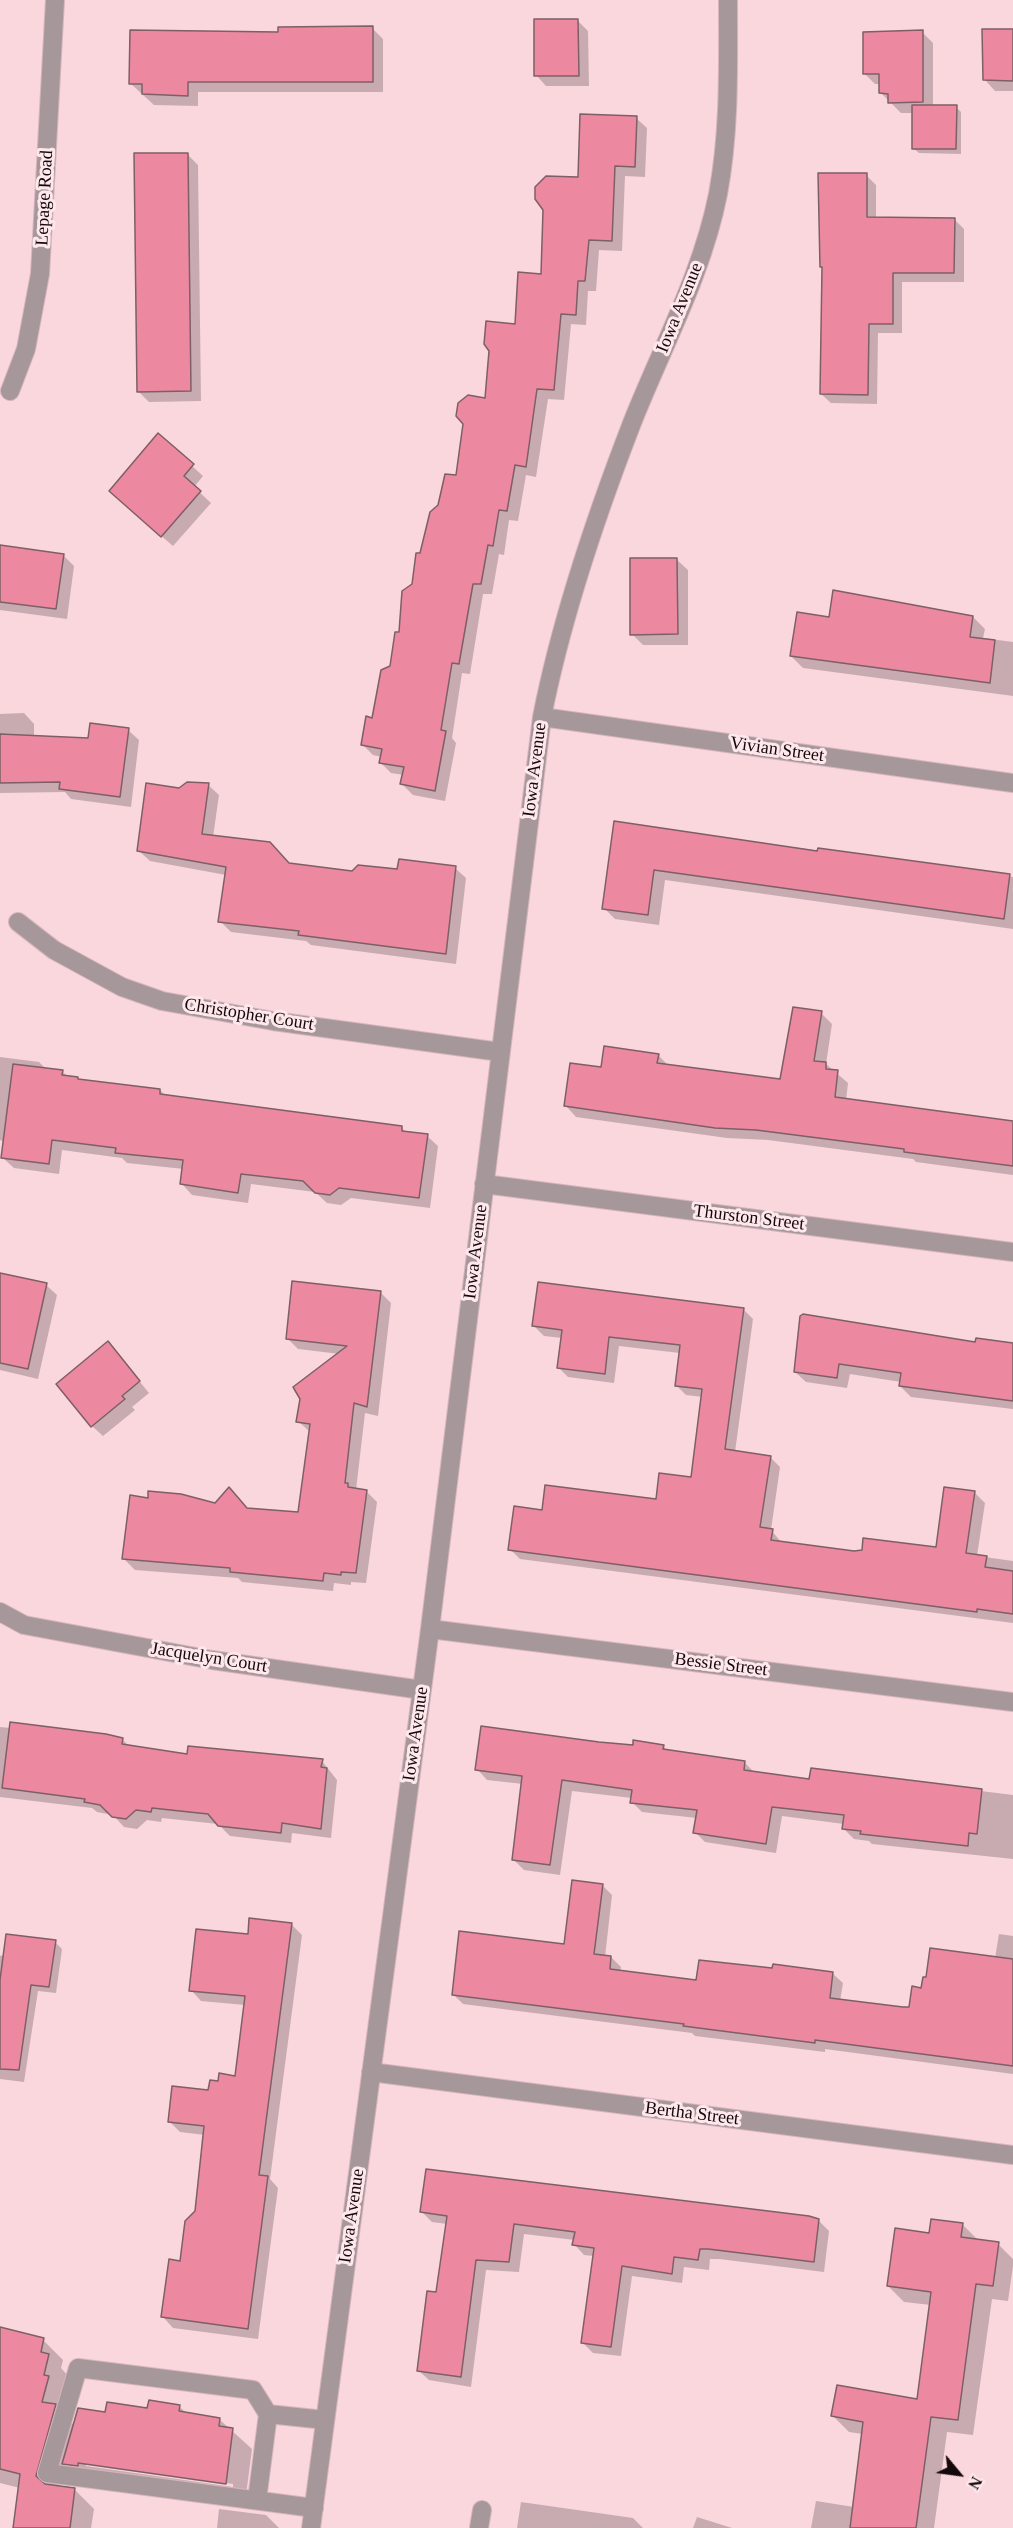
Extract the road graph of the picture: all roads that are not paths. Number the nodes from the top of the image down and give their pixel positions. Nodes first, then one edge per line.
1 (55, 0) edge
2 (728, 0) edge
3 (10, 392) dead end
4 (542, 717) junction
5 (1013, 783) edge
6 (18, 922) dead end
7 (500, 1052) junction
8 (484, 1184) junction
9 (1013, 1252) edge
10 (0, 1612) edge
11 (430, 1629) junction
12 (422, 1690) junction
13 (1013, 1702) edge
14 (371, 2072) junction
15 (1013, 2155) edge
16 (268, 2414) junction
17 (325, 2420) junction
18 (257, 2500) junction
19 (314, 2508) junction
20 (311, 2528) edge

1 - 3 street, Lepage Road
2 - 4 street, Iowa Avenue
4 - 5 street, Vivian Street
4 - 7 street, Iowa Avenue
6 - 7 street, Christopher Court
7 - 8 street, Iowa Avenue
8 - 9 street, Thurston Street
8 - 11 street, Iowa Avenue
10 - 12 street, Jacquelyn Court
11 - 12 street, Iowa Avenue
11 - 13 street, Bessie Street
12 - 14 street, Iowa Avenue
14 - 15 street, Bertha Street
14 - 17 street, Iowa Avenue
16 - 17 street
16 - 18 street
16 - 18 street
17 - 19 street, Iowa Avenue
18 - 19 street
19 - 20 street, Iowa Avenue

